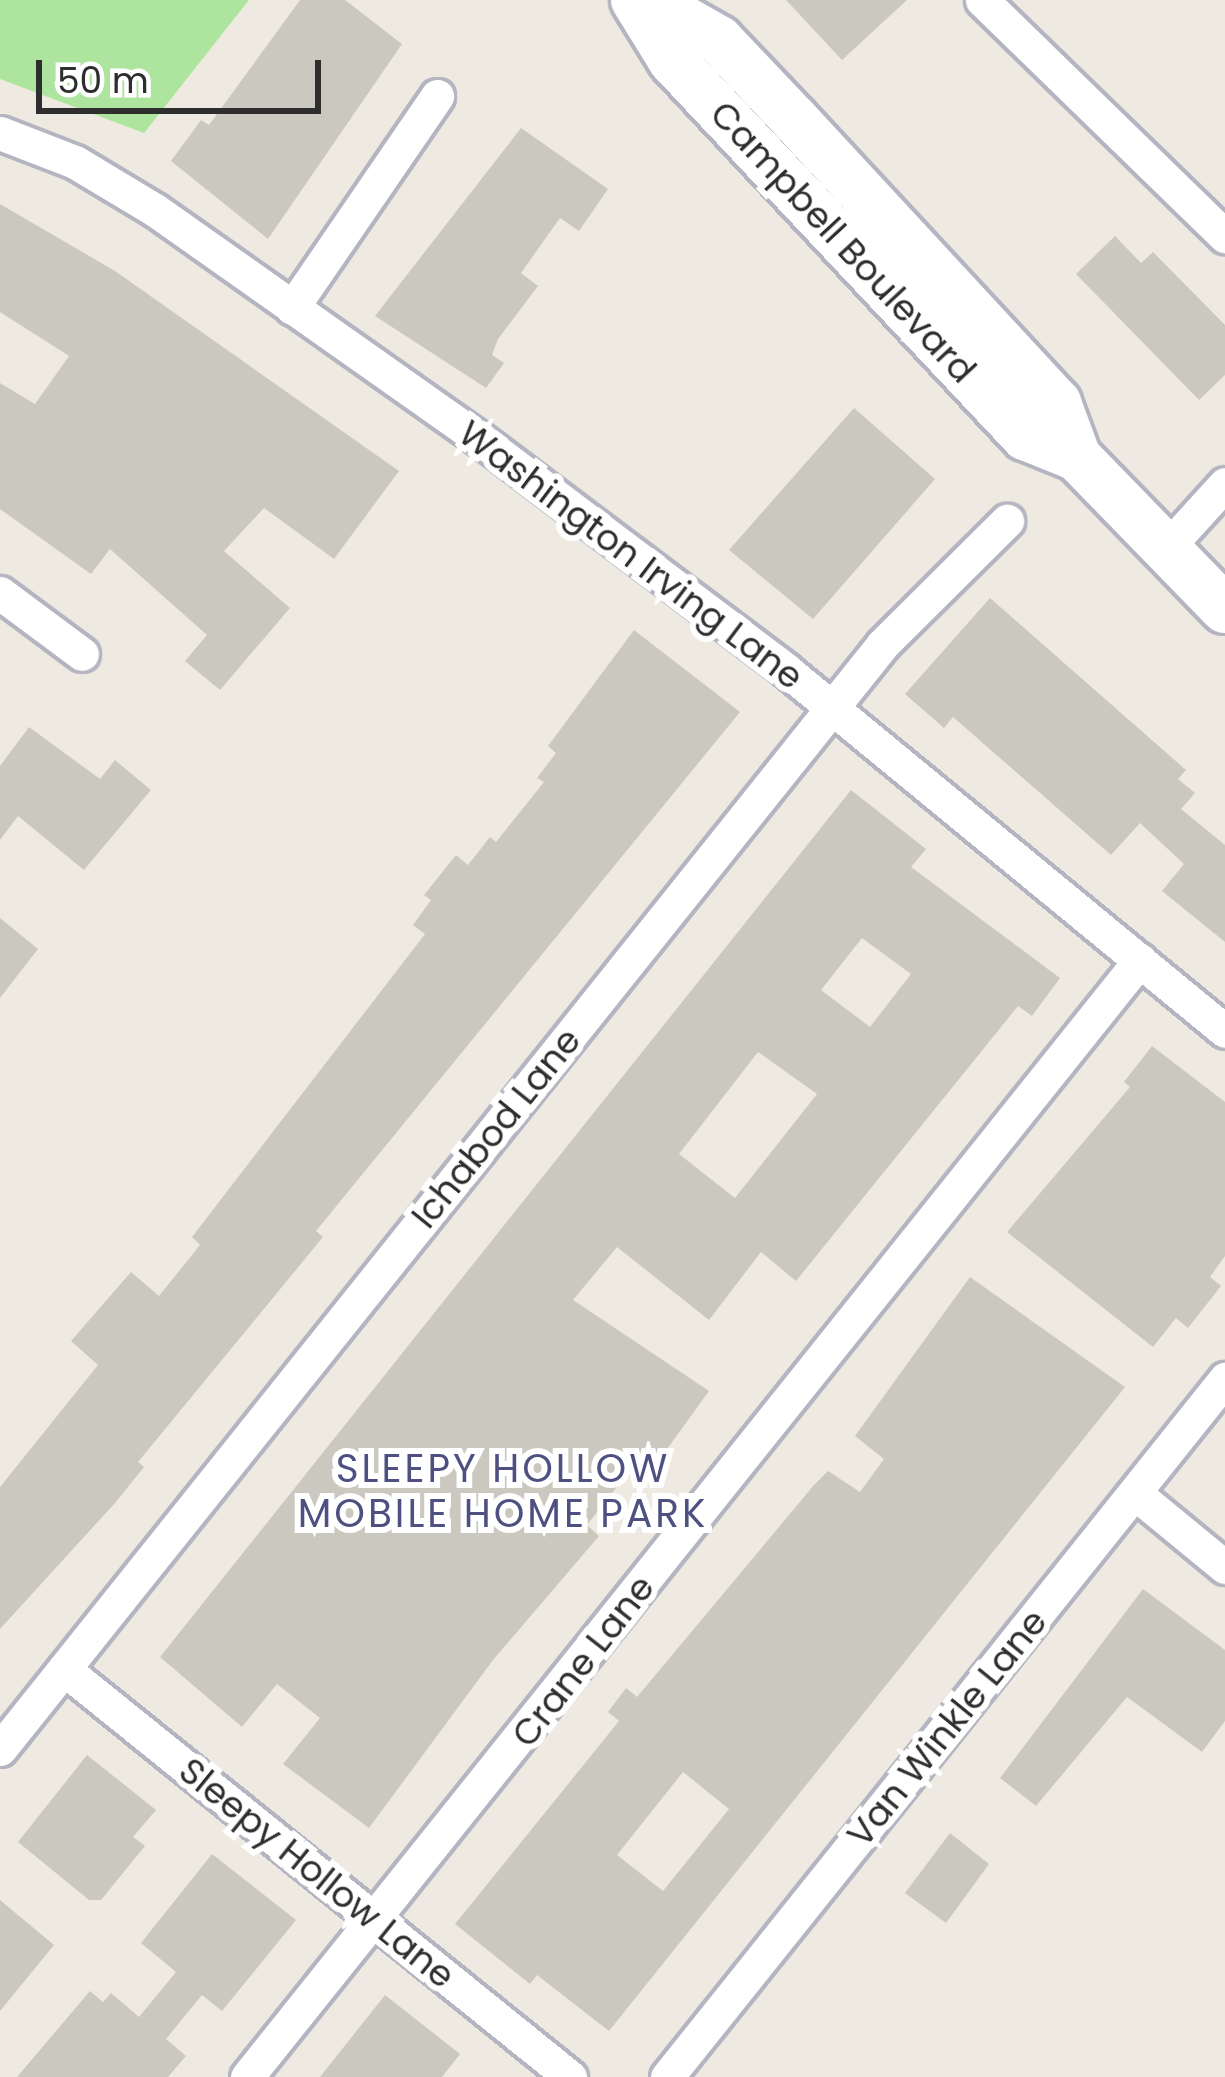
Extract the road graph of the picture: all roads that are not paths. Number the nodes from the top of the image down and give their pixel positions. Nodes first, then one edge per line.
1 (635, 0) edge
2 (649, 0) edge
3 (982, 0) edge
4 (436, 96) dead end
5 (0, 133) edge
6 (1225, 236) edge
7 (292, 308) junction
8 (1077, 458) junction
9 (1225, 484) edge
10 (1006, 521) dead end
11 (1165, 550) junction
12 (0, 593) edge
13 (1225, 609) edge
14 (82, 654) dead end
15 (830, 709) junction
16 (1140, 960) junction
17 (1225, 1031) edge
18 (1225, 1379) edge
19 (1136, 1494) junction
20 (1225, 1567) edge
21 (64, 1669) junction
22 (0, 1749) edge
23 (376, 1921) junction
24 (247, 2077) edge
25 (570, 2077) edge
26 (667, 2077) edge

1 - 8 street, Campbell Boulevard
2 - 8 street, Campbell Boulevard
3 - 6 street
4 - 7 street
5 - 7 street, Washington Irving Lane
7 - 15 street, Washington Irving Lane
8 - 11 street, Campbell Boulevard
9 - 11 street
10 - 15 street, Ichabod Lane
11 - 13 street, Campbell Boulevard
12 - 14 street
15 - 16 street, Washington Irving Lane
15 - 21 street, Ichabod Lane
16 - 17 street, Washington Irving Lane
16 - 23 street, Crane Lane
18 - 19 street, Van Winkle Lane
19 - 20 street
19 - 26 street, Van Winkle Lane
21 - 22 street, Ichabod Lane
21 - 23 street, Sleepy Hollow Lane
23 - 24 street, Crane Lane
23 - 25 street, Sleepy Hollow Lane

